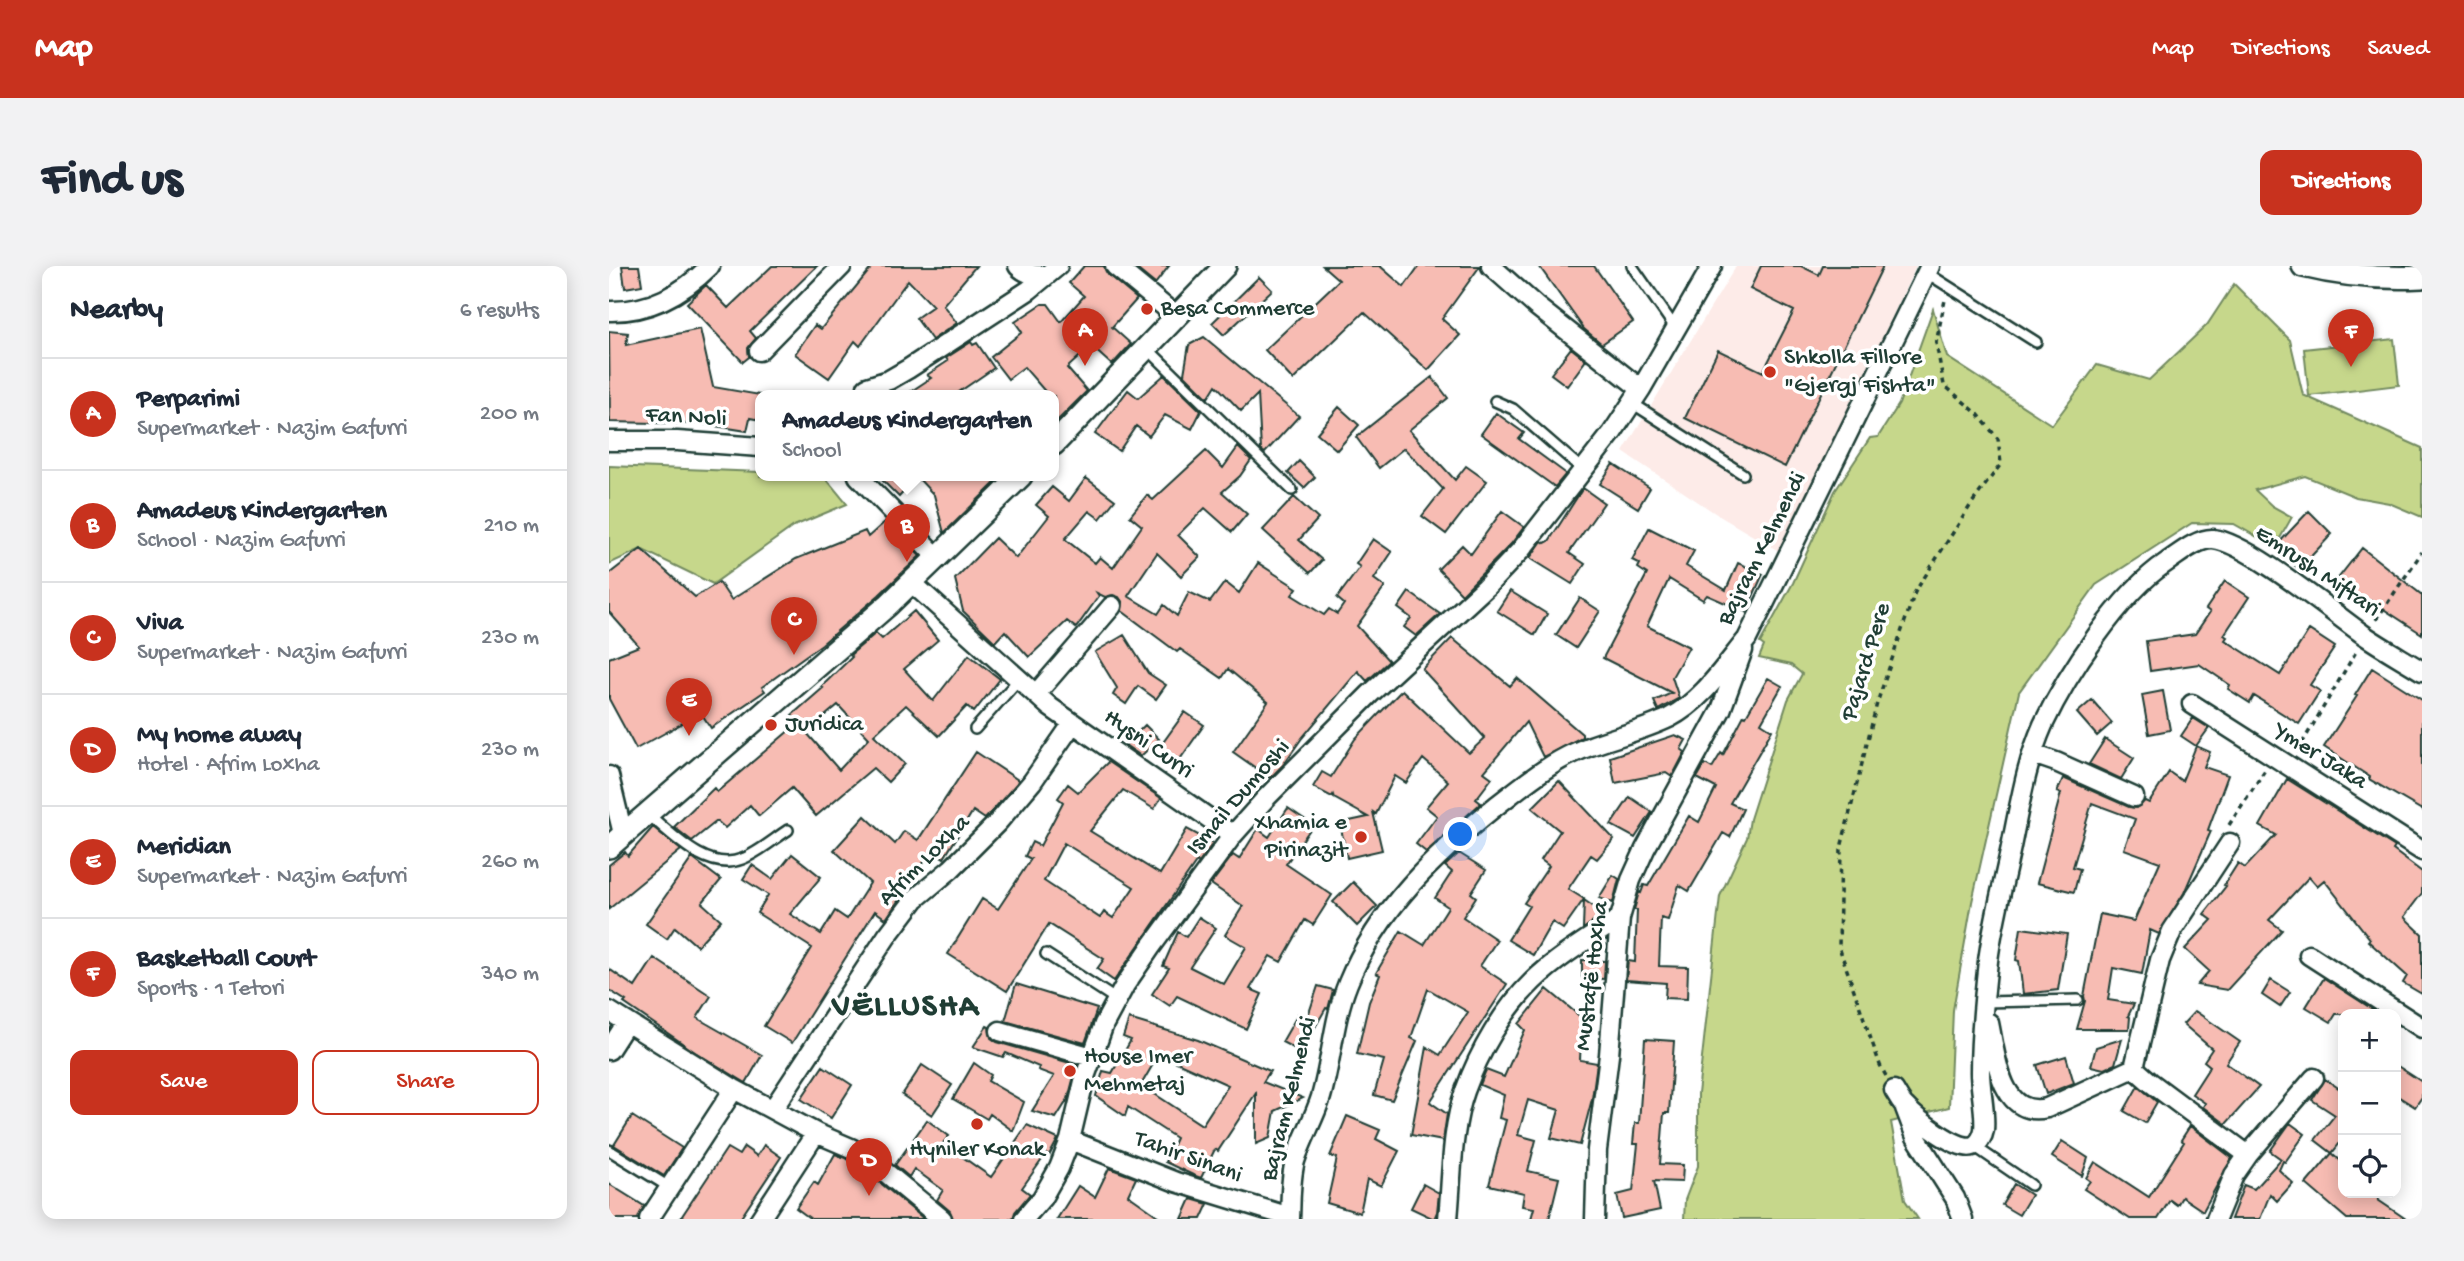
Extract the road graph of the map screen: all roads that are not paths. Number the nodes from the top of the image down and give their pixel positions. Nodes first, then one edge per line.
1 (710, 266) edge
2 (842, 266) edge
3 (1018, 266) edge
4 (1115, 266) edge
5 (1225, 266) edge
6 (1491, 266) edge
7 (1632, 266) edge
8 (1712, 266) edge
9 (2303, 266) edge
10 (1928, 269) edge
11 (1053, 270) edge
12 (2422, 277) edge
13 (609, 311) edge
14 (1176, 316) junction
15 (1676, 328) junction
16 (2036, 342) dead end
17 (1146, 347) junction
18 (759, 351) dead end
19 (867, 387) dead end
20 (1637, 396) junction
21 (1495, 401) dead end
22 (1059, 439) edge
23 (609, 441) edge
24 (755, 447) edge
25 (1582, 469) junction
26 (1743, 474) dead end
27 (862, 481) edge
28 (1016, 481) edge
29 (1292, 490) dead end
30 (939, 558) junction
31 (912, 583) junction
32 (1112, 606) dead end
33 (1747, 639) junction
34 (2422, 671) edge
35 (1019, 679) junction
36 (1036, 694) junction
37 (2192, 705) dead end
38 (1073, 723) junction
39 (975, 729) dead end
40 (2033, 754) junction
41 (609, 776) edge
42 (2134, 797) dead end
43 (646, 813) junction
44 (788, 830) dead end
45 (2229, 834) road end
46 (1233, 835) junction
47 (616, 841) edge
48 (2422, 851) edge
49 (1620, 918) junction
50 (1046, 954) dead end
51 (2309, 955) dead end
52 (1117, 1000) junction
53 (2078, 1000) dead end
54 (1984, 1002) junction
55 (609, 1011) edge
56 (627, 1022) junction
57 (2422, 1028) edge
58 (1000, 1031) dead end
59 (609, 1050) edge
60 (1092, 1057) junction
61 (2134, 1068) junction
62 (2314, 1078) dead end
63 (734, 1089) junction
64 (1894, 1090) road end
65 (1905, 1106) junction
66 (773, 1109) junction
67 (816, 1133) junction
68 (1070, 1140) junction
69 (1974, 1146) junction
70 (609, 1150) edge
71 (2248, 1155) junction
72 (2031, 1185) dead end
73 (669, 1187) junction
74 (1290, 1218) edge
75 (649, 1219) edge
76 (760, 1219) edge
77 (942, 1219) edge
78 (1024, 1219) edge
79 (1448, 1219) edge
80 (1595, 1219) edge
81 (1963, 1219) edge
82 (2216, 1219) edge

1 - 13 street
2 - 18 street
3 - 11 street
4 - 14 street
5 - 14 street
6 - 20 street
7 - 15 lane
8 - 15 street, Ismail Dumoshi
9 - 12 street
10 - 16 lane
10 - 33 street, Bajram Kelmendi
11 - 19 street
14 - 17 street
15 - 20 street, Ismail Dumoshi
17 - 22 street
17 - 29 lane
20 - 25 street, Ismail Dumoshi
20 - 26 lane
21 - 25 lane
23 - 24 street, Fan Noli
25 - 46 street, Ismail Dumoshi
27 - 30 street
28 - 30 street
30 - 31 street
31 - 35 street, Hysni Curri
31 - 43 street
32 - 36 street
33 - 49 street, Mustafë Hoxha
33 - 74 street, Bajram Kelmendi
34 - 40 street, Emrush Miftari
35 - 36 street, Hysni Curri
35 - 39 lane
36 - 38 street, Hysni Curri
37 - 48 street, Ymer Jaka
38 - 46 street, Hysni Curri
38 - 66 street, Afrim Loxha
40 - 42 street
40 - 54 street, Emrush Miftari
41 - 47 street
43 - 44 lane
43 - 47 street
45 - 61 street
46 - 52 street, Ismail Dumoshi
49 - 79 street
49 - 80 street, Mustafë Hoxha
50 - 52 lane
51 - 57 street
52 - 60 street, Ismail Dumoshi
53 - 54 lane
54 - 61 street
54 - 69 street, Emrush Miftari
55 - 56 street
56 - 59 street
56 - 63 street
58 - 60 street
60 - 68 street, Ismail Dumoshi
61 - 71 street
62 - 71 street
63 - 66 street
63 - 73 street
64 - 65 street
65 - 69 street
65 - 81 street
66 - 67 street
67 - 76 street
67 - 77 street
68 - 74 street, Tahir Sinani
68 - 78 street, Ismail Dumoshi
69 - 72 lane
70 - 73 lane
71 - 82 street
73 - 75 street

